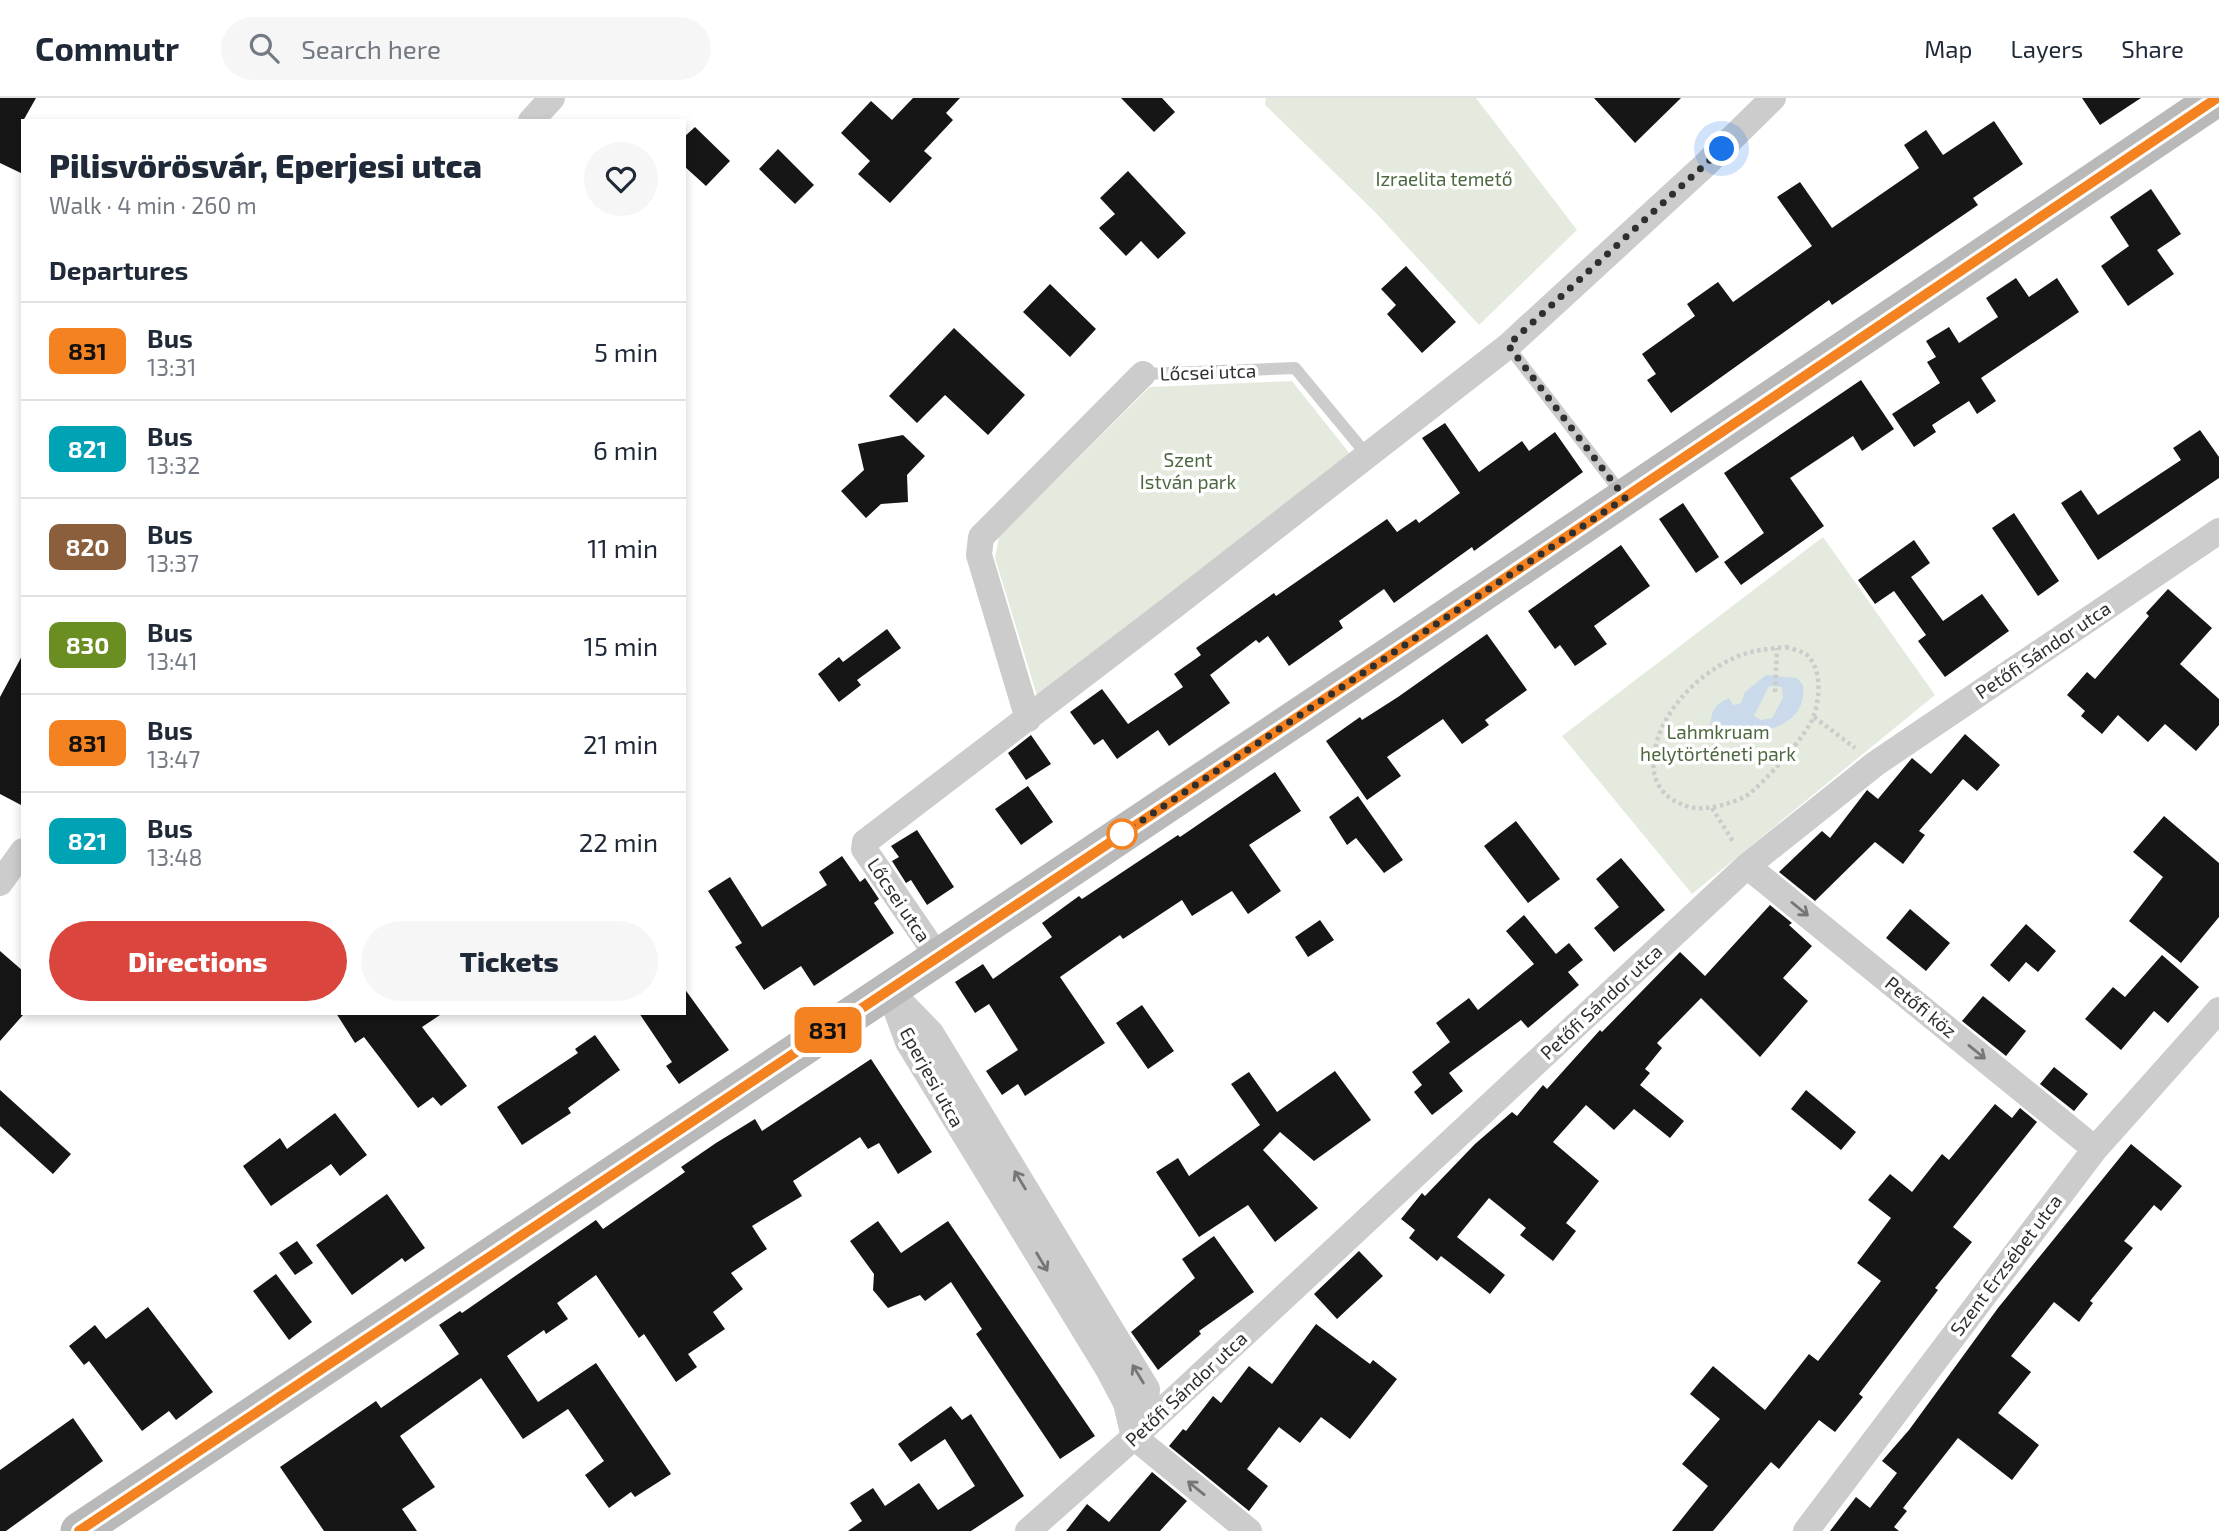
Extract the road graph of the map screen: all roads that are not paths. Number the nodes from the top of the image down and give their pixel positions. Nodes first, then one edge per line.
1 (552, 98) edge
2 (1773, 98) edge
3 (2217, 98) edge
4 (533, 119) edge
5 (1508, 345) junction
6 (1143, 374) joint
7 (1367, 455) junction
8 (1625, 498) junction
9 (2219, 531) edge
10 (1028, 719) junction
11 (21, 854) edge
12 (1747, 866) junction
13 (0, 883) edge
14 (938, 957) junction
15 (889, 990) junction
16 (2219, 1010) edge
17 (2095, 1149) junction
18 (1134, 1437) junction
19 (79, 1531) edge
20 (1028, 1531) edge
21 (1249, 1531) edge
22 (1806, 1531) edge

1 - 4 street
2 - 5 street
3 - 8 street
5 - 7 street
5 - 8 lane
6 - 7 lane, Lőcsei utca
6 - 10 street, Lőcsei utca
7 - 10 street
8 - 14 street
9 - 12 street, Petőfi Sándor utca
10 - 14 street, Lőcsei utca
11 - 13 street
12 -> 17 street, Petőfi köz
12 - 18 street, Petőfi Sándor utca
14 - 15 street
15 - 18 street, Eperjesi utca
15 - 19 street
16 - 17 street, Szent Erzsébet utca
17 - 22 street, Szent Erzsébet utca
18 - 20 street, Petőfi Sándor utca
21 -> 18 street

